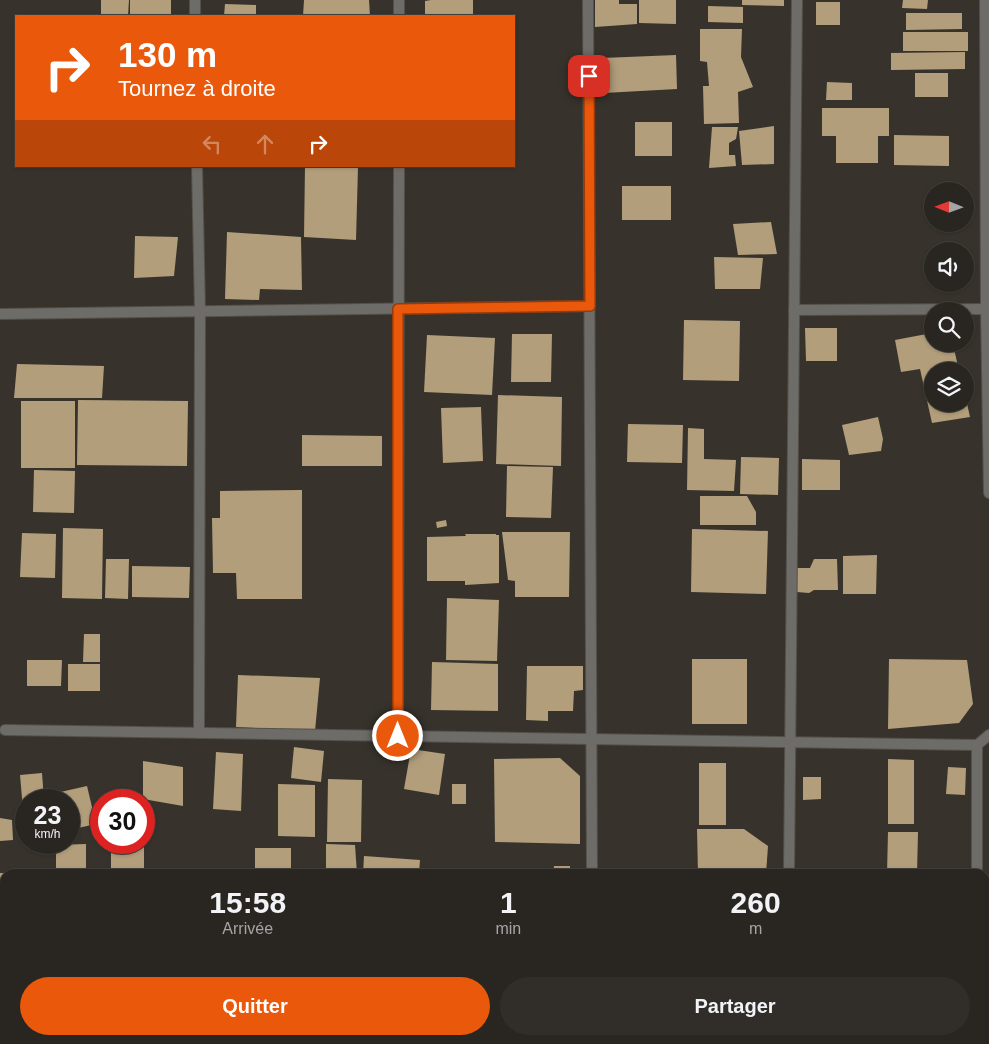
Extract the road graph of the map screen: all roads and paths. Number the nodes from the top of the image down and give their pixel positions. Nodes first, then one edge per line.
1 (195, 0) edge
2 (399, 0) edge
3 (588, 0) edge
4 (797, 0) edge
5 (985, 0) edge
6 (195, 15) edge
7 (399, 15) edge
8 (197, 167) edge
9 (399, 167) edge
10 (590, 306) junction
11 (398, 309) junction
12 (988, 309) edge
13 (794, 310) junction
14 (200, 312) junction
15 (0, 314) edge
16 (989, 493) edge
17 (5, 730) dead end
18 (199, 733) junction
19 (989, 735) edge
20 (398, 736) junction
21 (591, 739) junction
22 (790, 742) junction
23 (977, 745) junction
24 (592, 869) edge
25 (788, 869) edge
26 (977, 869) edge

1 - 6 street
2 - 7 street
3 - 10 street
4 - 13 street
5 - 12 street
8 - 14 street
9 - 11 street
10 - 11 street
10 - 21 street
11 - 14 street
11 - 20 street
12 - 13 street
12 - 16 street
13 - 22 street
14 - 15 street
14 - 18 street
17 - 18 street
18 - 20 street
19 - 23 street
20 - 21 street
21 - 22 street
21 - 24 street
22 - 23 street
22 - 25 street
23 - 26 street

